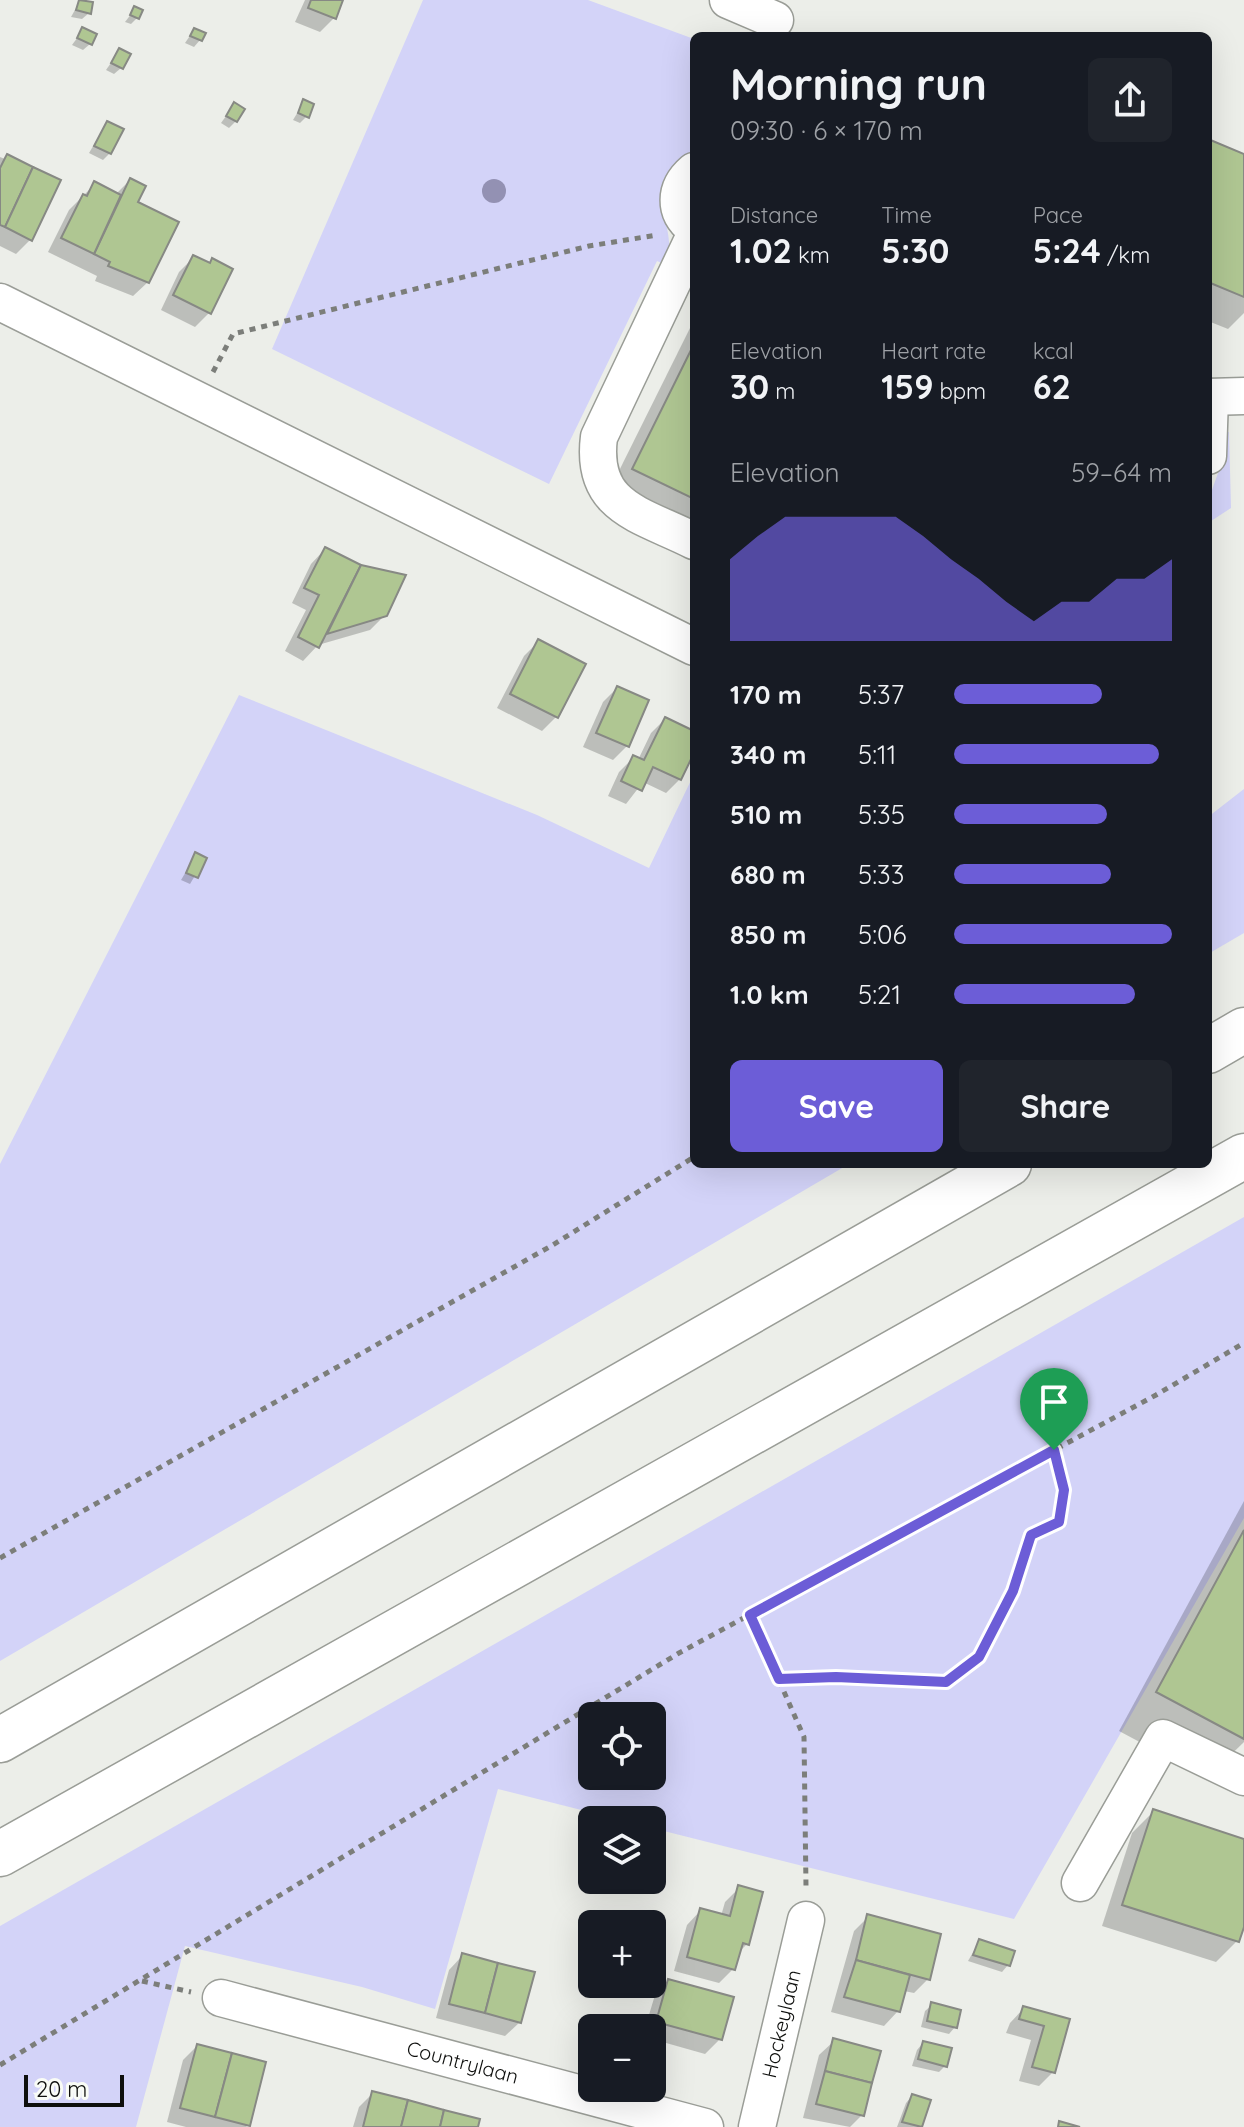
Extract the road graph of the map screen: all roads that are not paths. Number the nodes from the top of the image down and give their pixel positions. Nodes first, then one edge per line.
1 (728, 0) edge
2 (774, 23) edge
3 (690, 175) edge
4 (690, 226) edge
5 (690, 238) edge
6 (0, 302) edge
7 (1221, 397) edge
8 (1212, 438) edge
9 (690, 539) edge
10 (690, 645) edge
11 (1244, 1030) edge
12 (1212, 1049) edge
13 (1244, 1156) edge
14 (1002, 1168) edge
15 (0, 1740) edge
16 (1244, 1777) edge
17 (0, 1854) edge
18 (1080, 1883) dead end
19 (806, 1920) road end
20 (221, 1998) road end
21 (705, 2127) edge
22 (757, 2127) edge

1 - 2 street
3 - 4 street
5 - 9 street
6 - 10 street
7 - 8 street
11 - 12 highway
13 - 17 highway
14 - 15 highway
16 - 18 street
19 - 22 street, Hockeylaan
20 - 21 street, Countrylaan

